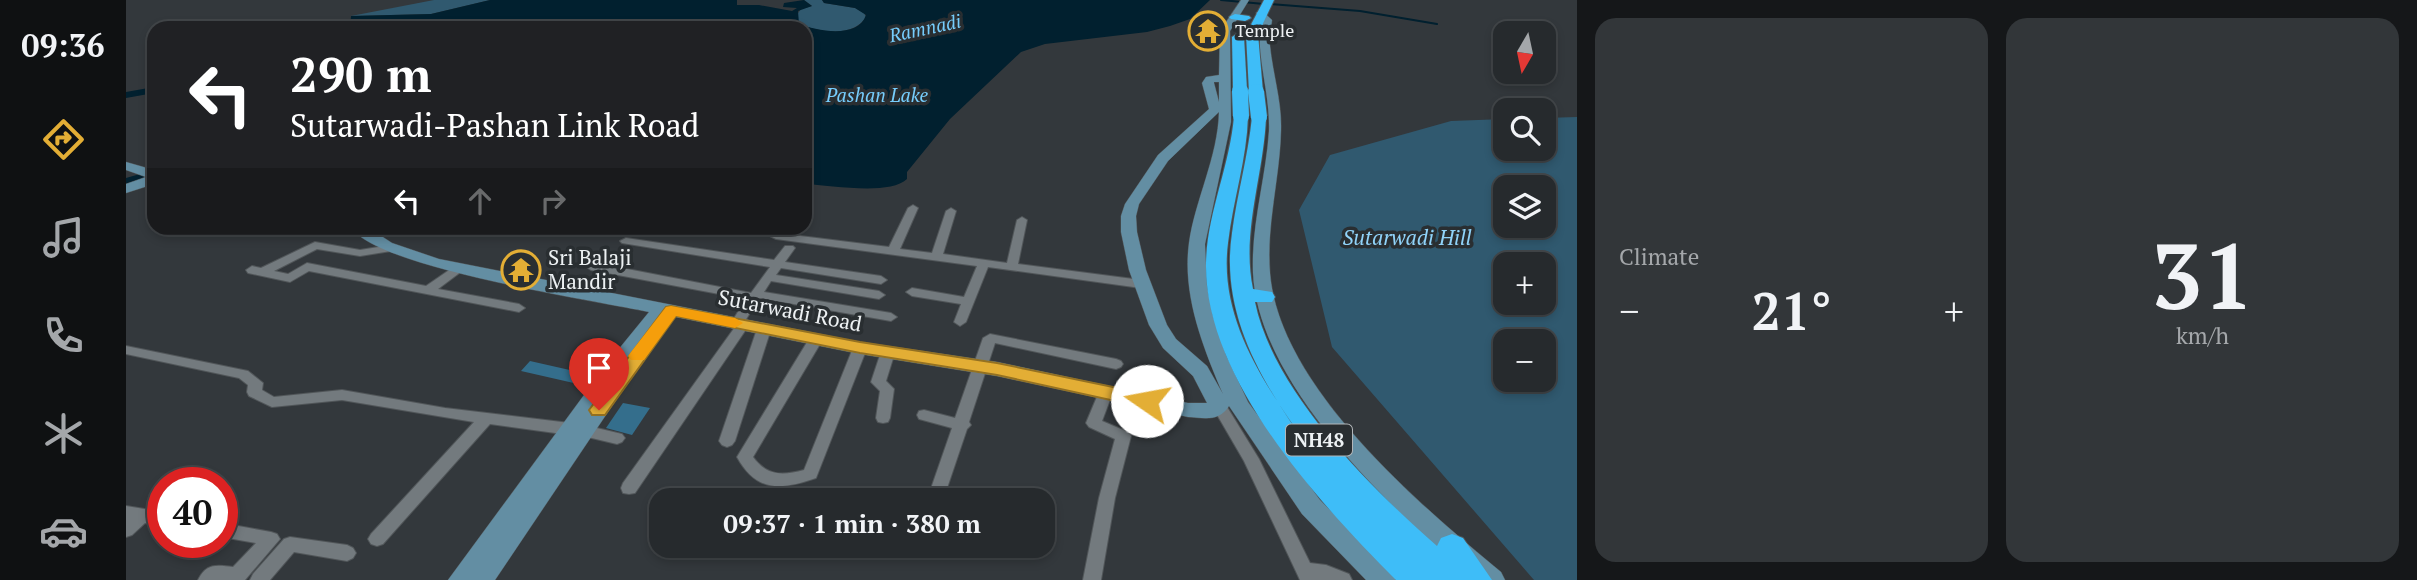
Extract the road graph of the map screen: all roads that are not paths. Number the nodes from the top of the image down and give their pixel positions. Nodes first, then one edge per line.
1 (1253, 8) edge
2 (1224, 78) junction
3 (1226, 104) junction
4 (1262, 113) junction
5 (1199, 125) junction
6 (1224, 127) junction
7 (126, 166) edge
8 (147, 174) edge
9 (147, 178) edge
10 (126, 189) edge
11 (914, 208) dead end
12 (951, 211) dead end
13 (1022, 220) dead end
14 (370, 235) edge
15 (776, 236) dead end
16 (626, 241) dead end
17 (1207, 246) junction
18 (391, 248) junction
19 (789, 248) dead end
20 (893, 251) junction
21 (936, 257) junction
22 (778, 263) junction
23 (984, 263) junction
24 (591, 267) dead end
25 (1012, 267) junction
26 (458, 268) junction
27 (768, 277) junction
28 (881, 280) dead end
29 (1141, 284) junction
30 (430, 289) junction
31 (912, 292) dead end
32 (879, 295) dead end
33 (1253, 295) junction
34 (755, 296) junction
35 (968, 302) junction
36 (519, 308) dead end
37 (666, 310) junction
38 (891, 317) dead end
39 (960, 321) dead end
40 (740, 324) junction
41 (764, 329) junction
42 (816, 339) junction
43 (860, 348) junction
44 (126, 350) edge
45 (888, 352) junction
46 (1116, 364) dead end
47 (980, 366) junction
48 (1106, 392) junction
49 (1219, 406) junction
50 (924, 415) dead end
51 (487, 418) junction
52 (883, 418) dead end
53 (963, 425) junction
54 (574, 435) junction
55 (617, 438) dead end
56 (727, 441) dead end
57 (629, 488) dead end
58 (939, 488) edge
59 (134, 514) edge
60 (126, 530) edge
61 (238, 533) edge
62 (377, 539) dead end
63 (1452, 547) junction
64 (347, 553) dead end
65 (250, 563) junction
66 (265, 573) edge
67 (1307, 575) edge
68 (207, 580) edge
69 (461, 580) edge
70 (480, 580) edge
71 (1091, 580) edge
72 (1343, 580) edge
73 (1382, 580) edge
74 (1416, 580) edge
75 (1452, 580) edge
76 (1476, 580) edge
77 (1492, 580) edge

1 - 2 street
1 - 4 highway, NH48, bridge
1 - 4 street
1 - 4 highway, NH48, bridge
2 - 3 street
2 - 5 street
3 - 4 street
3 - 6 street
4 - 17 highway, NH48
4 - 33 highway, NH48
5 - 6 street
5 - 29 street
6 - 17 street
7 - 8 street
9 - 10 street
11 - 20 street
12 - 21 street
13 - 25 street
14 - 18 street, Sutarwadi Road
15 - 20 street
16 - 22 street
17 - 73 street
17 - 74 highway, NH48
18 - 26 street, Sutarwadi Road
18 - 30 street
19 - 22 street
20 - 21 street
21 - 23 street
22 - 27 street
22 - 28 street
23 - 25 street
23 - 35 street
24 - 34 street
25 - 29 street
26 - 30 street
26 - 37 street, Sutarwadi Road
27 - 32 street
27 - 34 street
29 - 49 street
30 - 36 street
31 - 35 street
33 - 63 street
33 - 75 highway, NH48
34 - 38 street
34 - 40 street
35 - 39 street
37 - 40 street, Sutarwadi Road
37 - 54 street
40 - 41 street, Sutarwadi Road
40 - 57 street
41 - 42 street, Sutarwadi Road
41 - 56 street
42 - 43 street, Sutarwadi Road
42 - 43 street
43 - 45 street, Sutarwadi Road
44 - 51 street
45 - 47 street, Sutarwadi Road
45 - 52 street
46 - 47 street
47 - 48 street, Sutarwadi Road
47 - 53 street
48 - 49 street, Sutarwadi Road
48 - 71 street
49 - 67 street
50 - 53 street
51 - 54 street
51 - 62 street
53 - 58 street
54 - 55 street
54 - 69 street
54 - 70 street
59 - 60 street
61 - 65 street
63 - 76 highway
63 - 77 street
64 - 66 street
65 - 66 street
65 - 68 street
67 - 72 street

